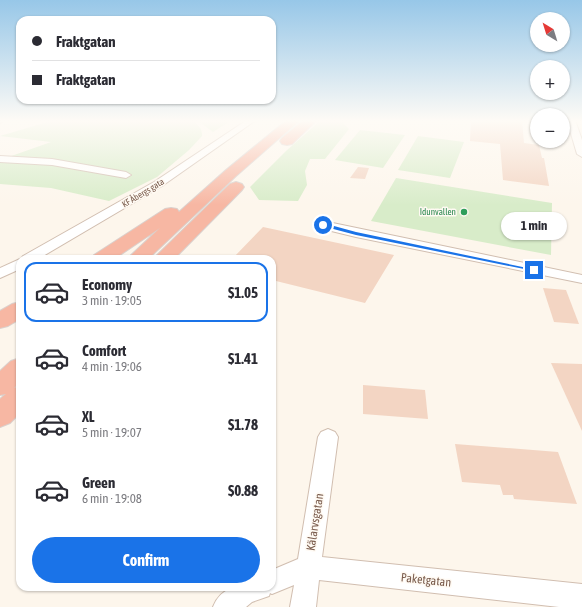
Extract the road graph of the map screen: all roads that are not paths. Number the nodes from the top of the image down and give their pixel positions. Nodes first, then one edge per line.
1 (210, 148) edge
2 (260, 148) edge
3 (280, 148) edge
4 (0, 159) edge
5 (231, 173) junction
6 (126, 175) dead end
7 (323, 225) dead end
8 (35, 255) edge
9 (107, 255) edge
10 (141, 255) edge
11 (166, 255) edge
12 (16, 265) edge
13 (0, 274) edge
14 (582, 279) edge
15 (16, 311) edge
16 (0, 321) edge
17 (16, 371) edge
18 (0, 386) edge
19 (16, 400) edge
20 (0, 416) edge
21 (328, 436) dead end
22 (308, 567) junction
23 (276, 580) edge
24 (249, 591) edge
25 (582, 598) edge
26 (226, 607) edge
27 (303, 607) edge

1 - 8 street, KF Åbergs gata
2 - 5 highway
3 - 11 highway
4 - 6 street
5 - 9 highway
5 - 10 highway
7 - 14 street
12 - 13 street
15 - 16 highway
17 - 18 highway
19 - 20 highway
21 - 22 street, Kälarvsgatan
22 - 23 street, Paketgatan
22 - 25 street, Paketgatan
22 - 27 street, Kälarvsgatan
24 - 26 street

